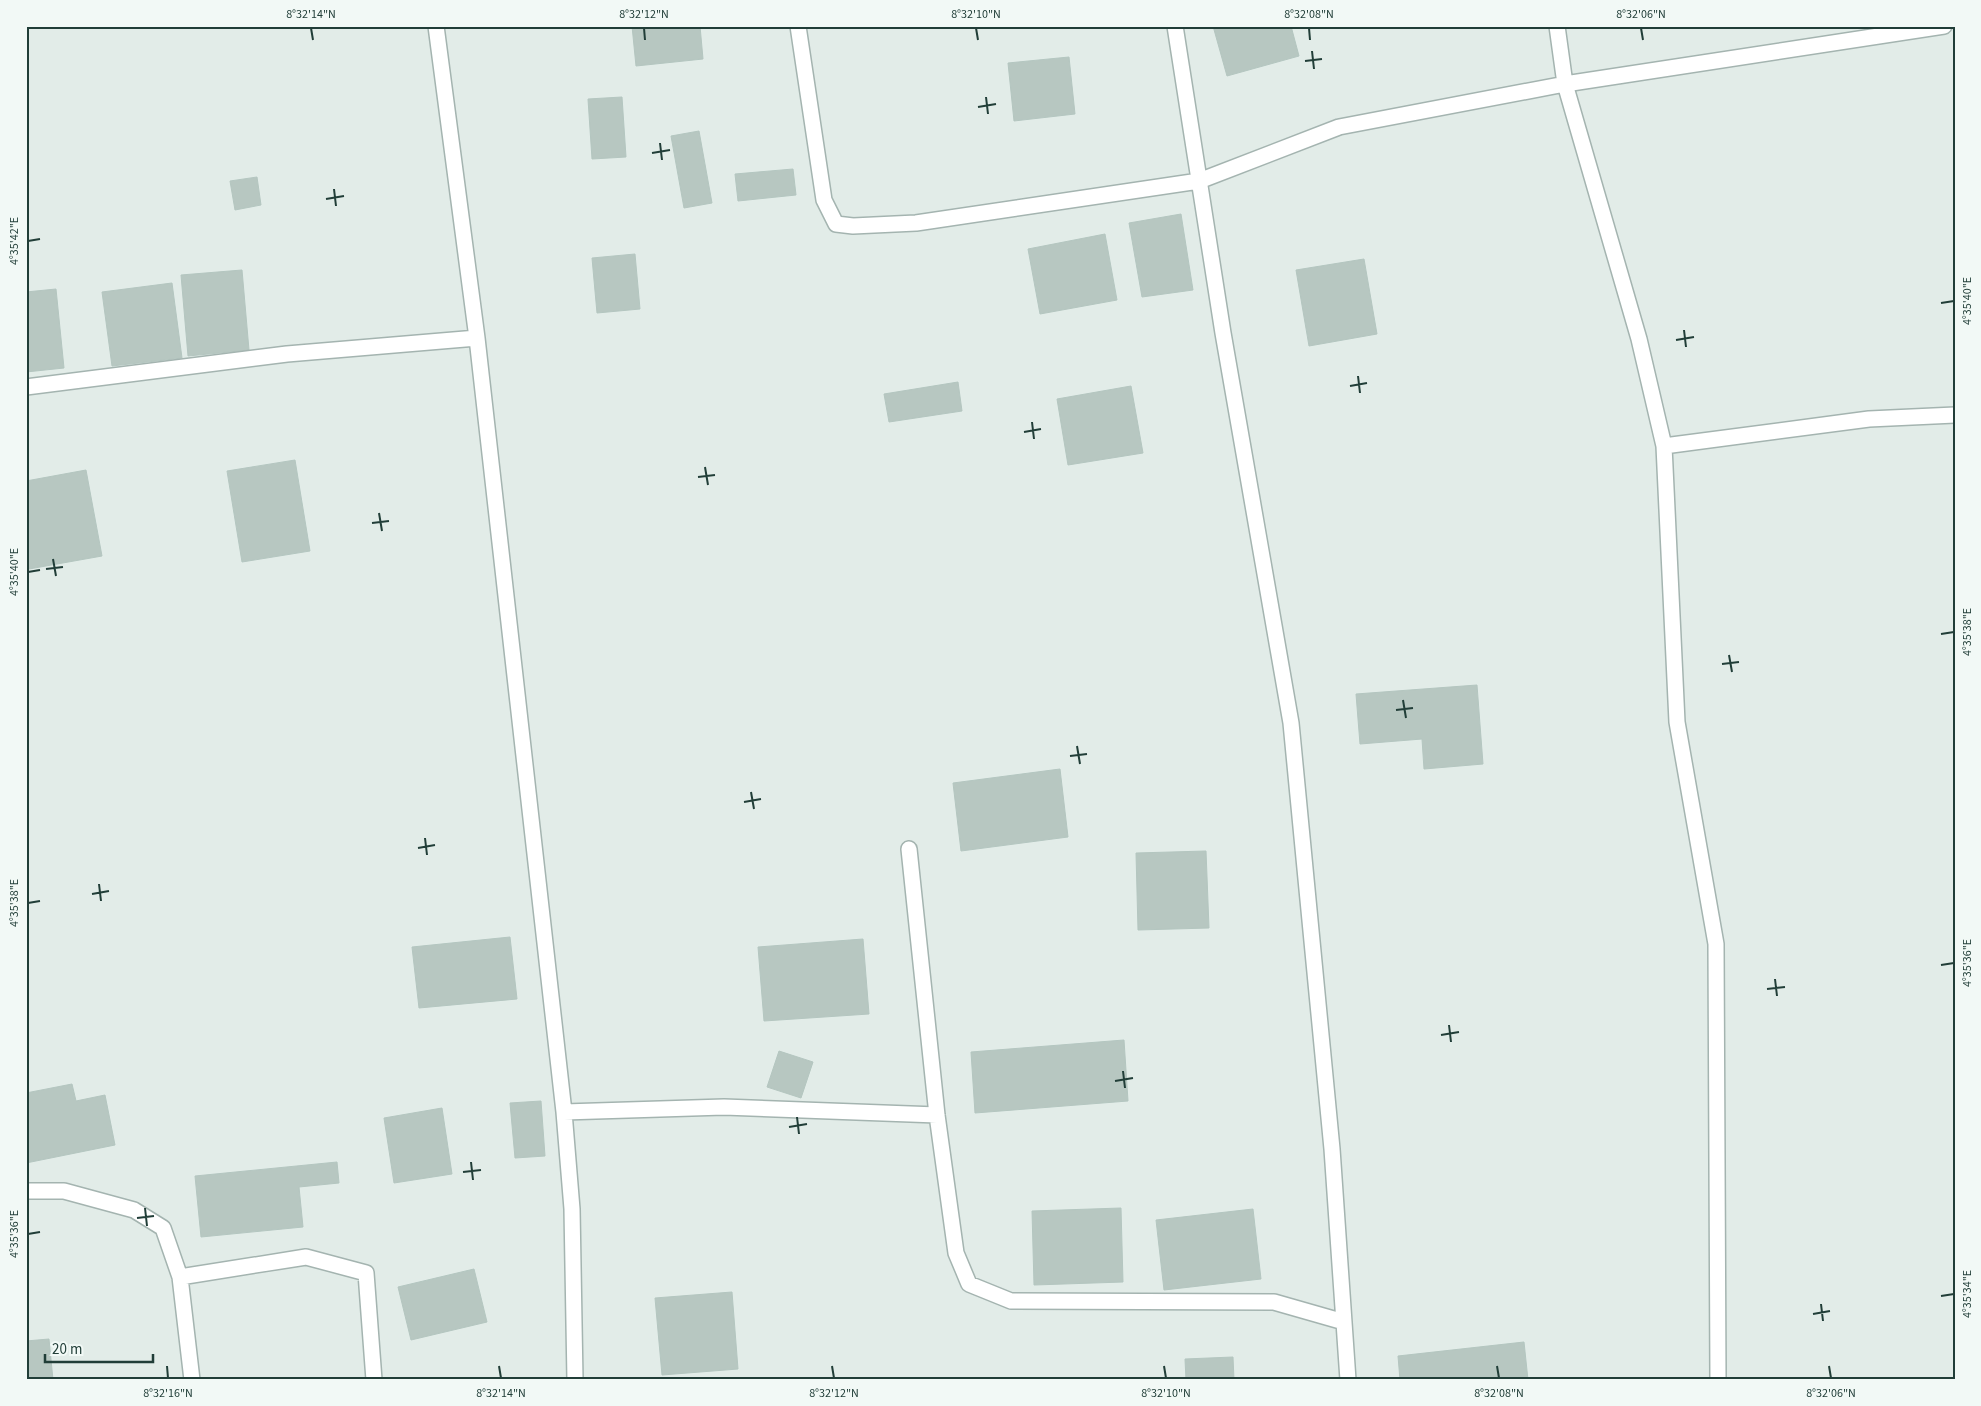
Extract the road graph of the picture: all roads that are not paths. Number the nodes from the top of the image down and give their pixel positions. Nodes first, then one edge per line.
1 (436, 26) edge
2 (798, 26) edge
3 (1176, 26) edge
4 (1557, 26) edge
5 (1944, 26) edge
6 (1565, 84) junction
7 (1200, 181) junction
8 (477, 338) junction
9 (26, 387) edge
10 (1955, 415) edge
11 (1664, 446) junction
12 (909, 850) dead end
13 (564, 1112) junction
14 (937, 1115) junction
15 (26, 1192) edge
16 (180, 1277) junction
17 (1344, 1322) junction
18 (192, 1380) edge
19 (374, 1380) edge
20 (575, 1380) edge
21 (1348, 1380) edge
22 (1718, 1380) edge

1 - 8 street
2 - 7 street
3 - 7 street
4 - 6 street
5 - 6 street
6 - 7 street
6 - 11 street
7 - 17 street
8 - 9 street
8 - 13 street
10 - 11 street
11 - 22 street
12 - 14 street
13 - 14 street
13 - 20 street
14 - 17 street
15 - 16 street
16 - 18 street
16 - 19 street
17 - 21 street

